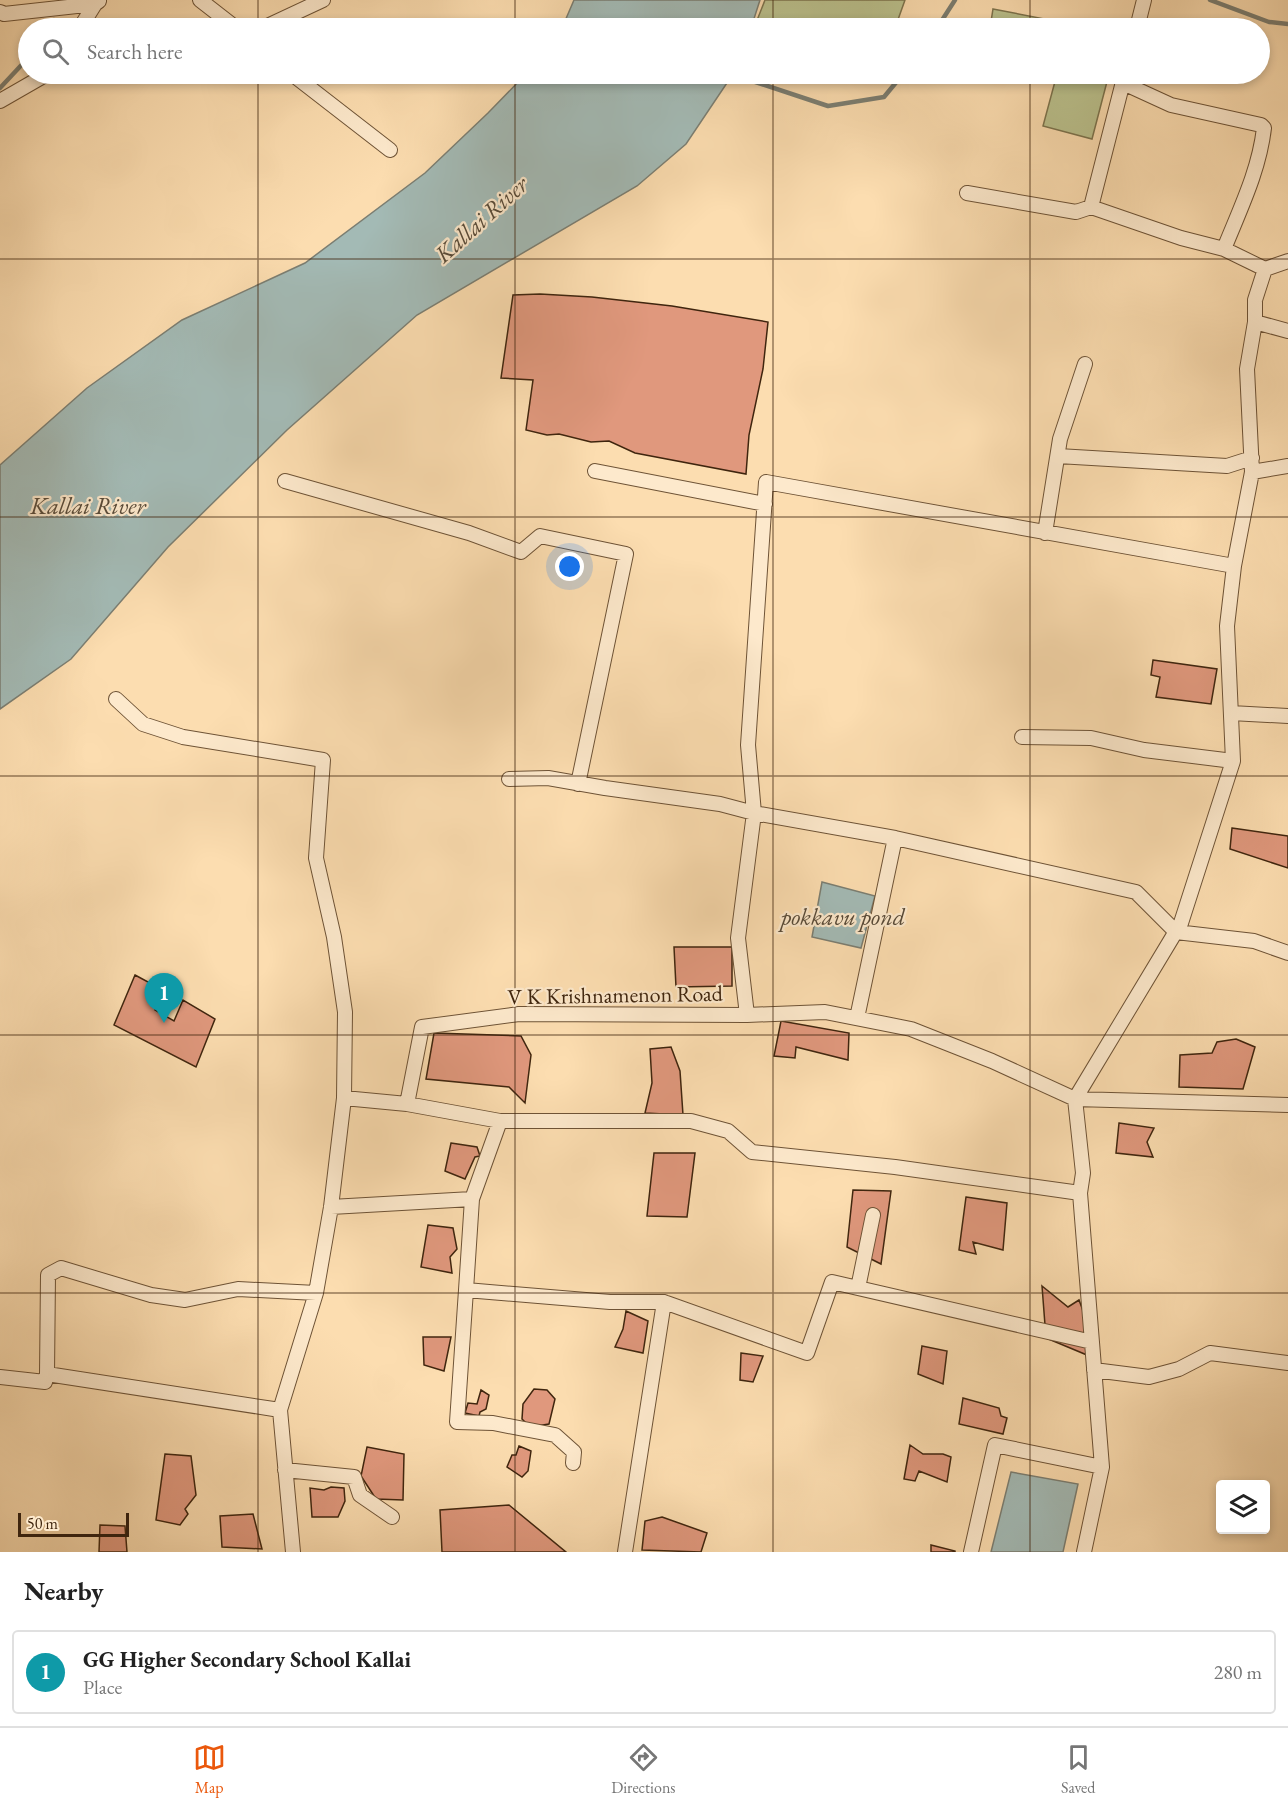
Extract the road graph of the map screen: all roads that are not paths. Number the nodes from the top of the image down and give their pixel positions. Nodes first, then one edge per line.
1 (200, 0) edge
2 (323, 0) edge
3 (1144, 0) edge
4 (98, 2) edge
5 (0, 12) edge
6 (87, 18) edge
7 (223, 18) edge
8 (284, 18) edge
9 (1140, 18) edge
10 (30, 84) edge
11 (305, 84) edge
12 (1122, 84) edge
13 (1134, 84) edge
14 (0, 101) edge
15 (390, 150) dead end
16 (967, 193) dead end
17 (1091, 207) junction
18 (1224, 249) junction
19 (1288, 261) edge
20 (1265, 269) junction
21 (1255, 322) junction
22 (1288, 331) edge
23 (1085, 364) dead end
24 (1058, 456) junction
25 (1252, 465) junction
26 (1288, 466) edge
27 (595, 471) dead end
28 (285, 481) dead end
29 (765, 504) junction
30 (1045, 532) junction
31 (1234, 566) junction
32 (116, 699) dead end
33 (1231, 713) junction
34 (1288, 716) edge
35 (1022, 737) dead end
36 (1233, 761) junction
37 (509, 779) dead end
38 (578, 784) junction
39 (754, 813) junction
40 (896, 838) junction
41 (1176, 932) junction
42 (1288, 953) edge
43 (747, 1015) junction
44 (857, 1018) junction
45 (344, 1098) junction
46 (1075, 1099) junction
47 (407, 1104) junction
48 (1288, 1105) edge
49 (500, 1121) junction
50 (1080, 1193) junction
51 (472, 1199) junction
52 (331, 1207) junction
53 (873, 1215) dead end
54 (858, 1288) junction
55 (466, 1290) junction
56 (316, 1293) junction
57 (664, 1302) junction
58 (1092, 1342) junction
59 (1288, 1364) edge
60 (1094, 1370) junction
61 (47, 1374) junction
62 (0, 1377) edge
63 (280, 1410) junction
64 (573, 1462) dead end
65 (1102, 1467) junction
66 (285, 1470) junction
67 (392, 1516) dead end
68 (293, 1552) edge
69 (626, 1552) edge
70 (971, 1552) edge
71 (1084, 1552) edge

1 - 7 street
2 - 8 street
3 - 9 street
4 - 5 street
4 - 6 street
10 - 14 street
11 - 15 street
12 - 17 street
13 - 18 street
16 - 17 street
17 - 18 street
18 - 20 street
19 - 20 street
20 - 21 street
21 - 22 street
21 - 25 street
23 - 24 street
24 - 25 street
24 - 30 street
25 - 26 street
25 - 31 street
27 - 29 street
28 - 38 street
29 - 30 street
29 - 39 street
30 - 31 street
31 - 33 street
32 - 45 street
33 - 34 street
33 - 36 street
35 - 36 street
36 - 41 street
37 - 38 street
38 - 39 street
39 - 40 street
39 - 43 street
40 - 41 street
40 - 44 street
41 - 42 street
41 - 46 street
43 - 44 street, V K Krishnamenon Road
43 - 47 street, V K Krishnamenon Road
44 - 46 street, V K Krishnamenon Road
45 - 47 street
45 - 52 street
46 - 48 street, V K Krishnamenon Road
46 - 50 street
47 - 49 street
49 - 50 street
49 - 51 street
50 - 58 street
51 - 52 street
51 - 55 street
52 - 56 street
53 - 54 street
54 - 57 street
54 - 58 street
55 - 57 street
55 - 64 street
56 - 61 street
56 - 63 street
57 - 69 street
58 - 60 street
59 - 60 street
60 - 65 street
61 - 62 street
61 - 63 street
63 - 66 street
65 - 70 street
65 - 71 street
66 - 67 street
66 - 68 street

